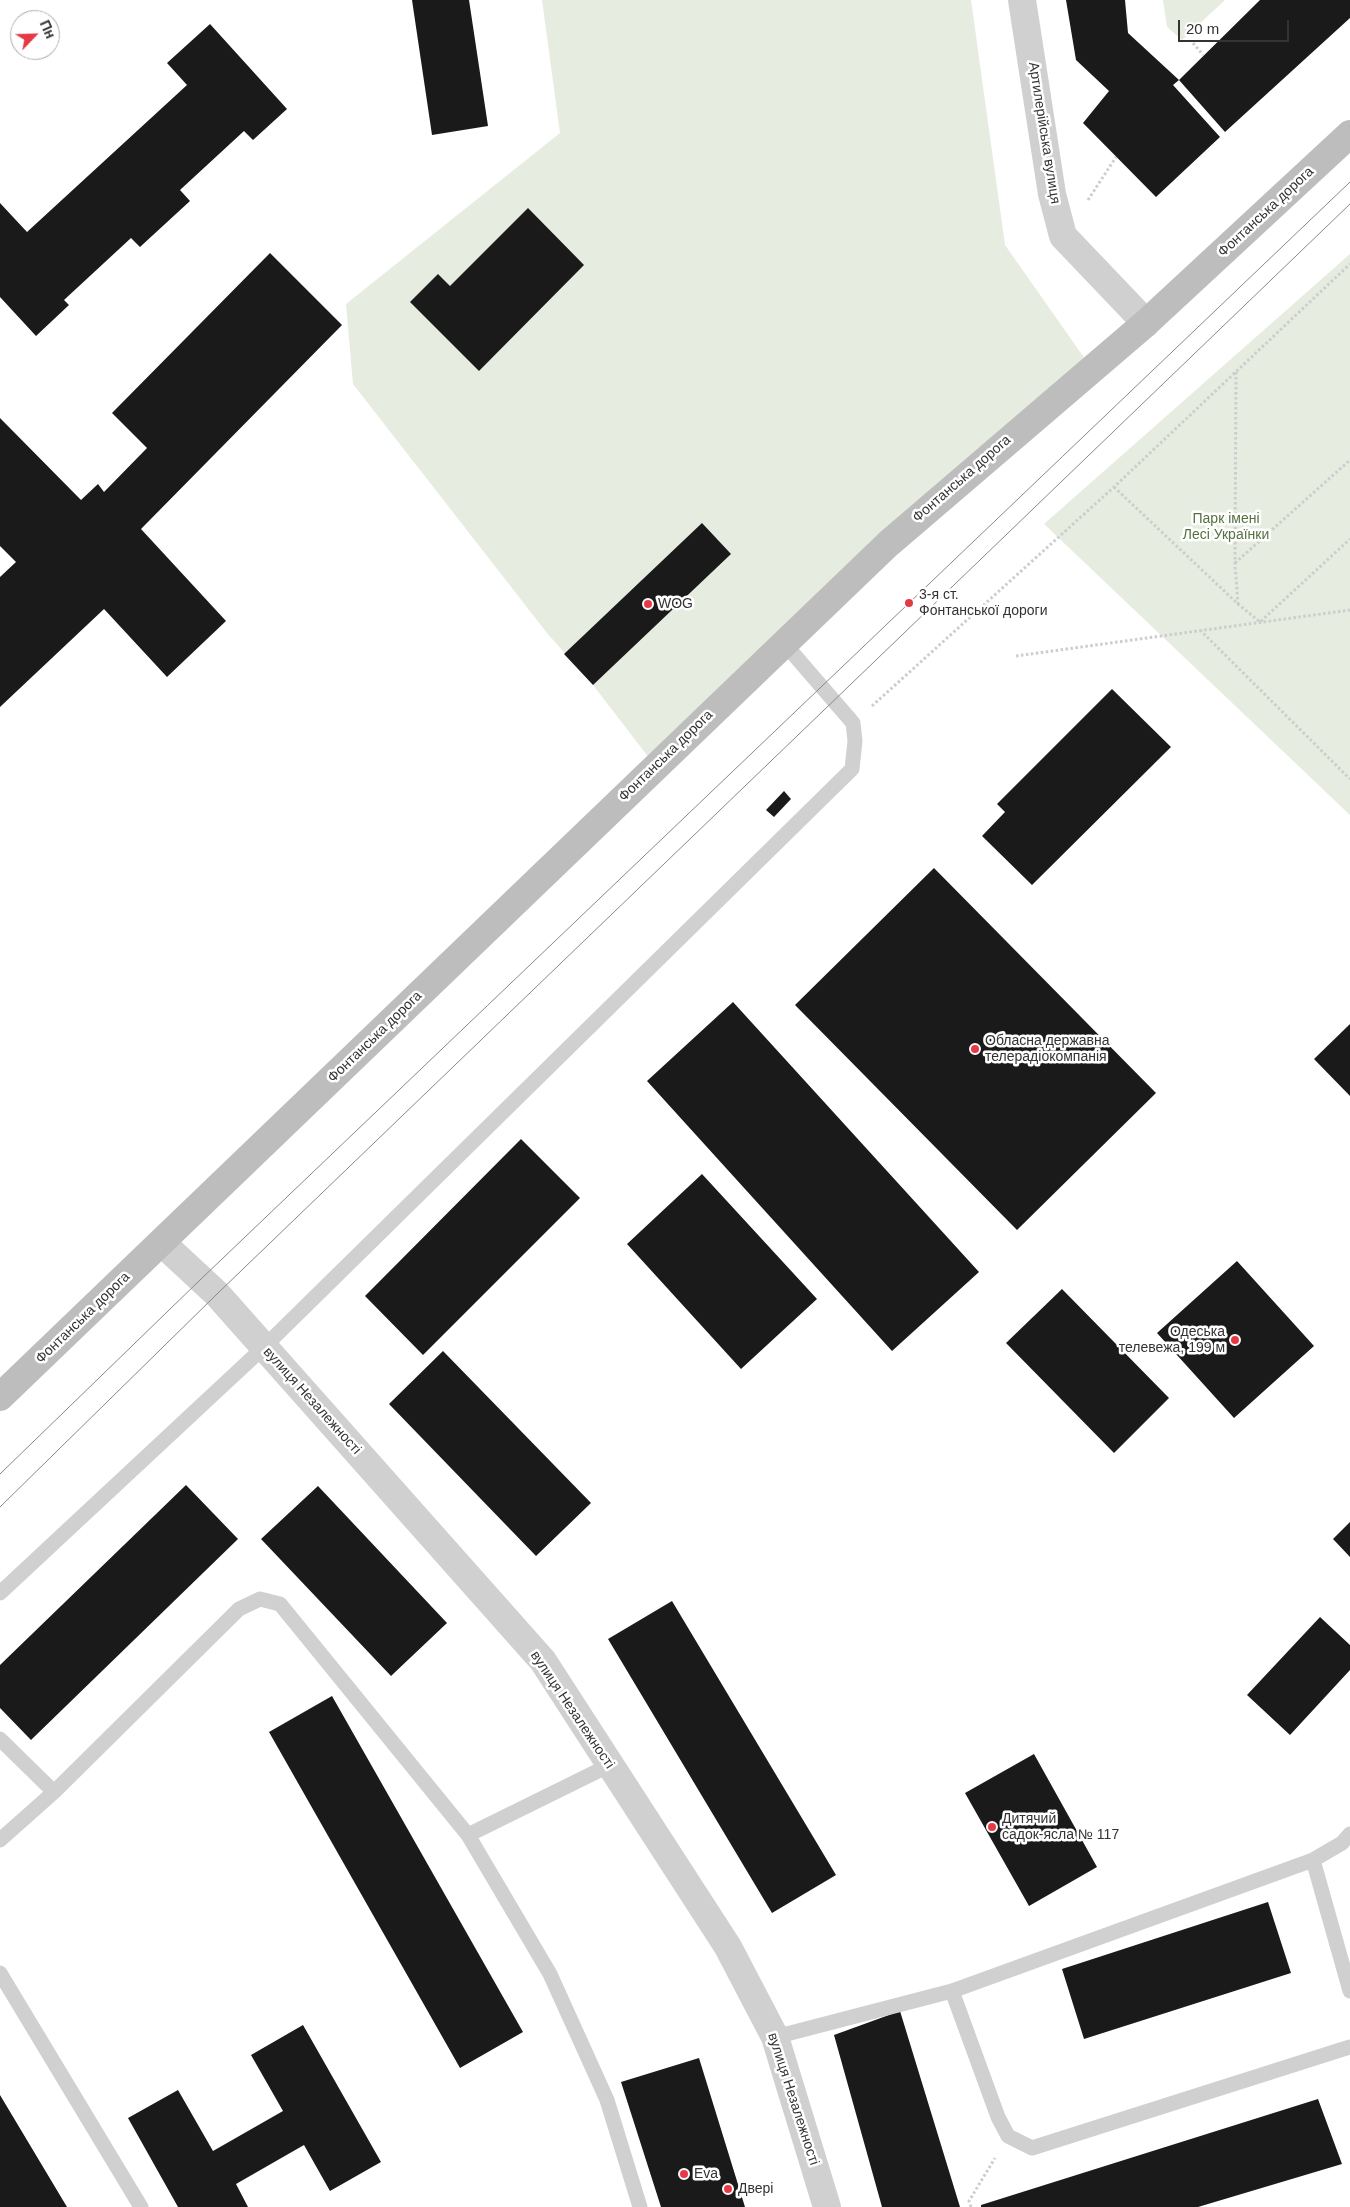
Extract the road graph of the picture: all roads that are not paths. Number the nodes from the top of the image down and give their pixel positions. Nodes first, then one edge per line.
1 (1022, 0) edge
2 (1350, 134) edge
3 (1146, 323) junction
4 (784, 643) junction
5 (162, 1243) junction
6 (264, 1346) junction
7 (0, 1397) edge
8 (0, 1593) edge
9 (0, 1739) edge
10 (610, 1765) junction
11 (54, 1792) junction
12 (1350, 1834) edge
13 (468, 1835) junction
14 (0, 1840) edge
15 (1313, 1860) junction
16 (0, 1972) edge
17 (952, 1990) junction
18 (1350, 1991) edge
19 (775, 2037) junction
20 (1350, 2047) edge
21 (142, 2207) edge
22 (640, 2207) edge
23 (827, 2207) edge

1 - 3 street, Артилерійська вулиця
2 - 3 main road, Фонтанська дорога
3 - 4 main road, Фонтанська дорога
4 - 5 main road, Фонтанська дорога
4 - 6 lane
5 - 6 street, вулиця Незалежності
5 - 7 main road, Фонтанська дорога
6 - 8 lane
6 - 10 street, вулиця Незалежності
9 - 11 lane
10 - 13 lane
10 - 19 street, вулиця Незалежності
11 - 13 lane
11 - 14 lane
12 - 15 lane
13 - 22 lane
15 - 17 lane
15 - 18 lane
16 - 21 lane
17 - 19 lane
17 - 20 lane
19 - 23 street, вулиця Незалежності

